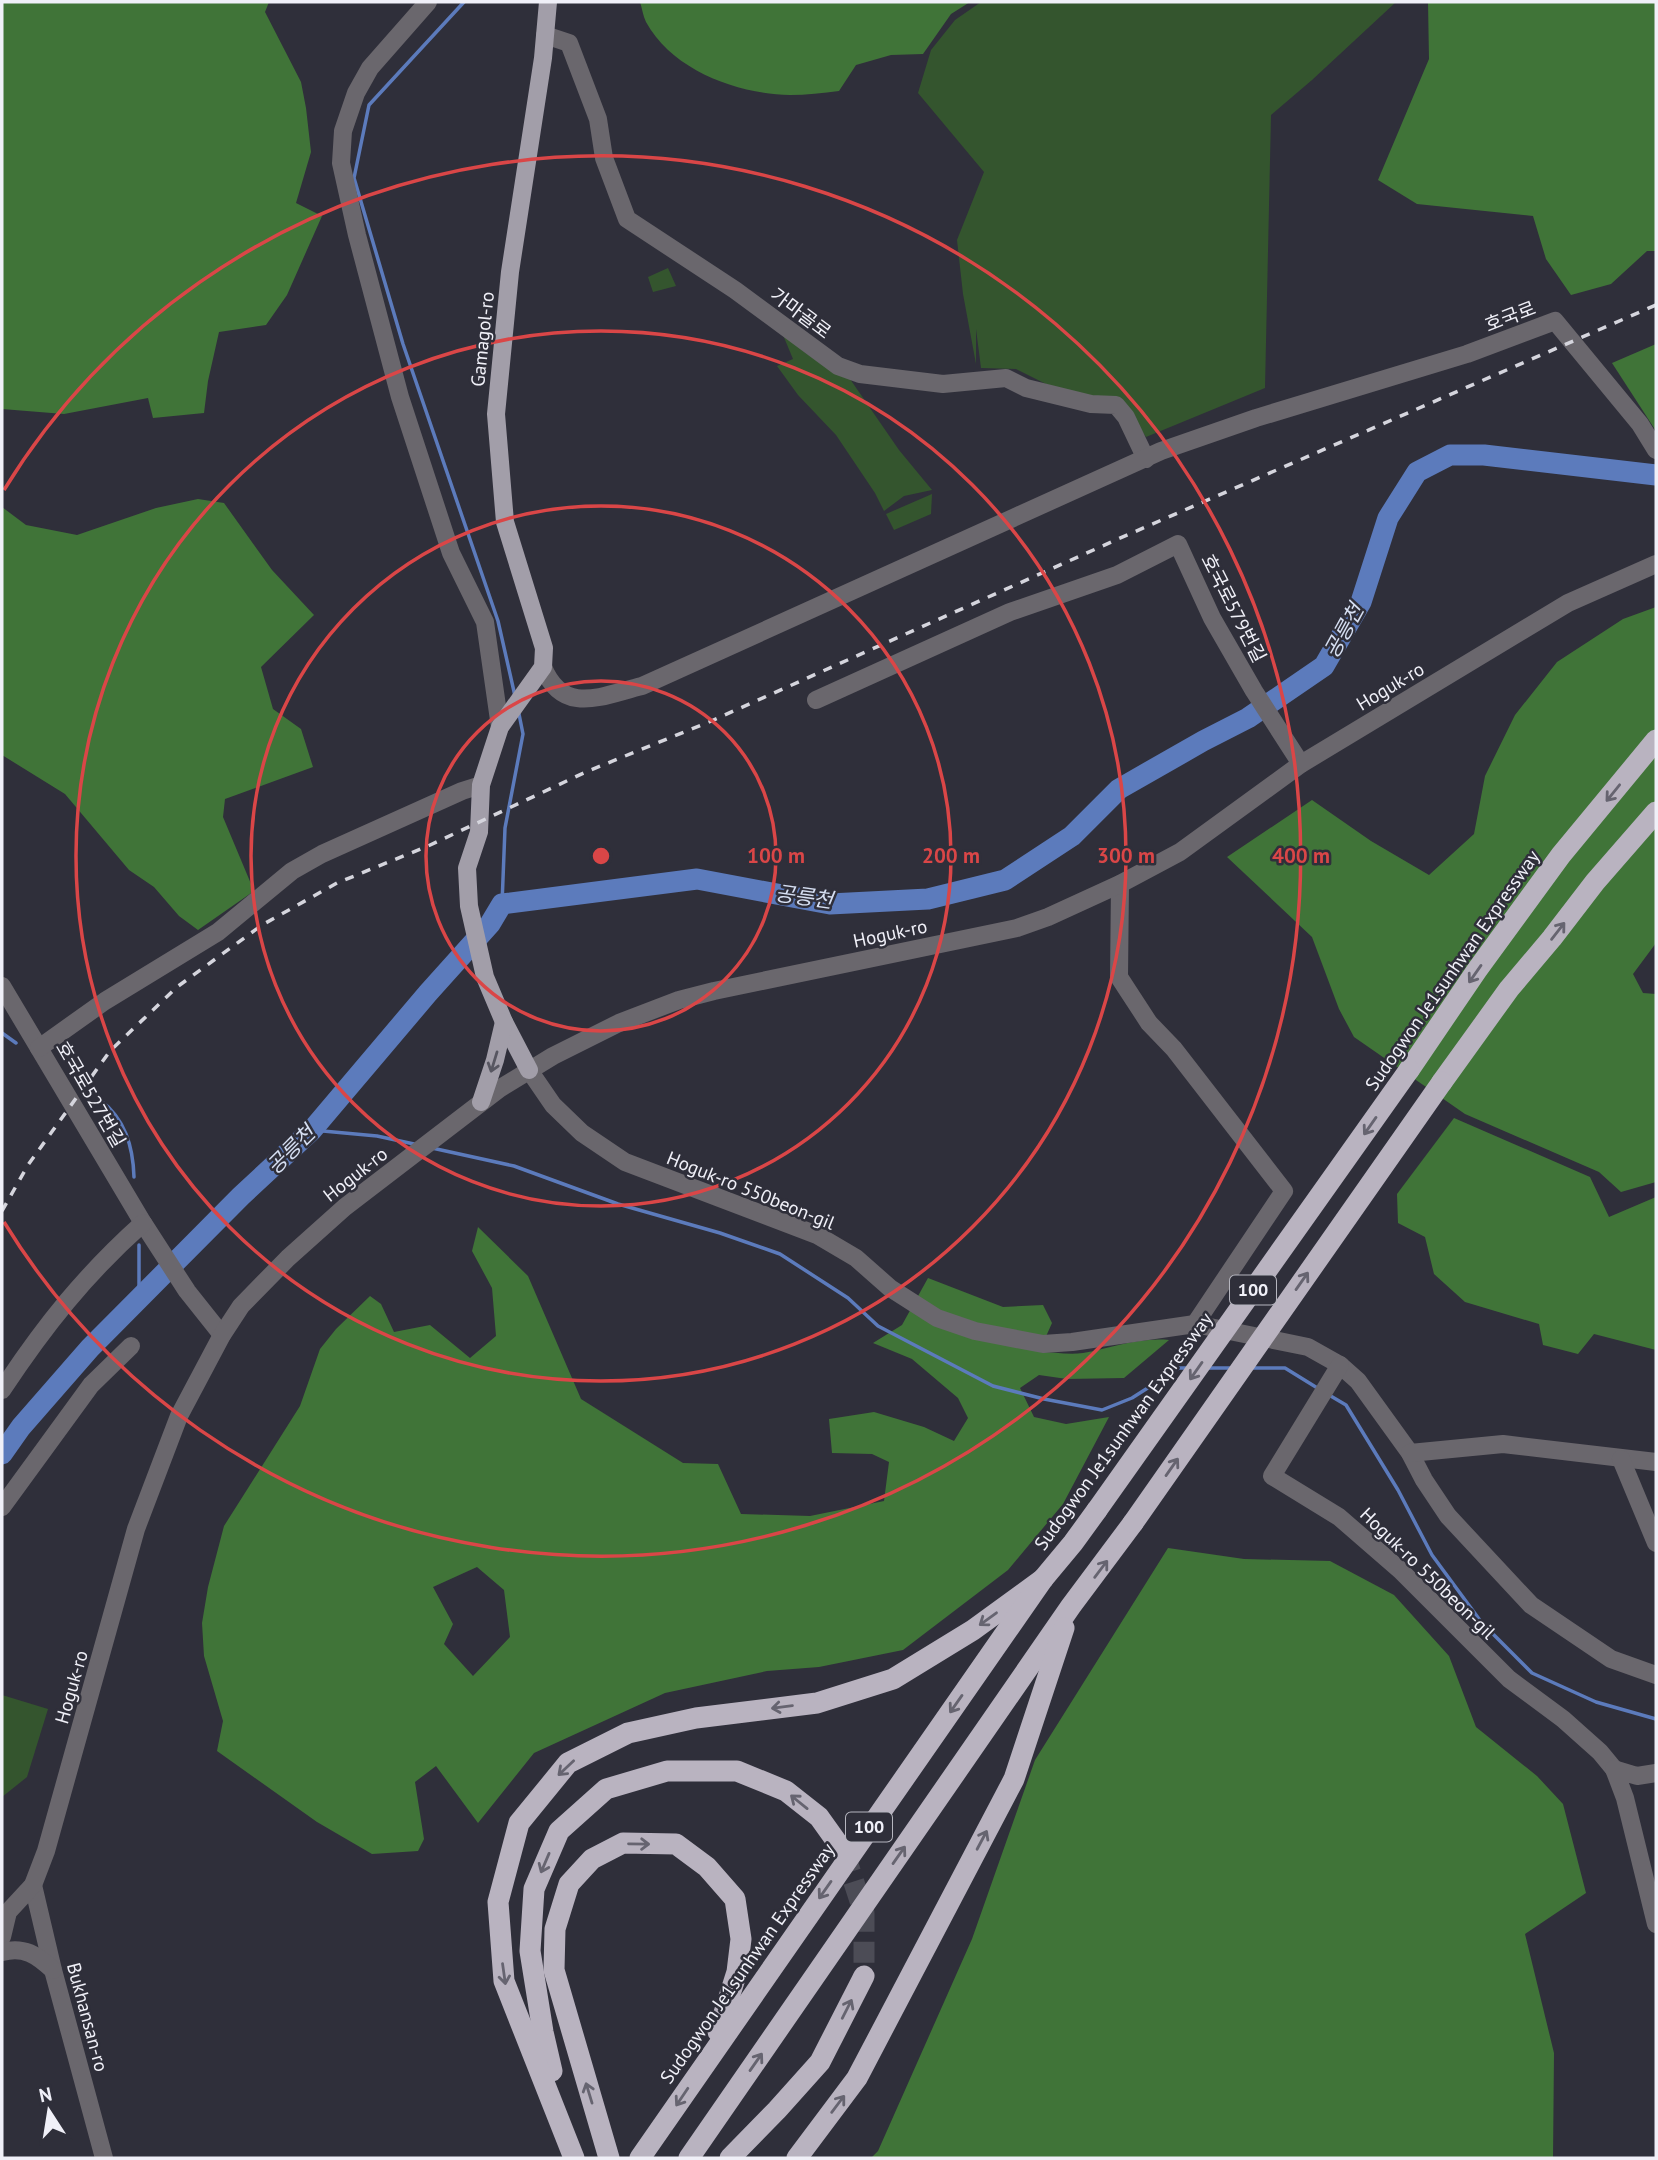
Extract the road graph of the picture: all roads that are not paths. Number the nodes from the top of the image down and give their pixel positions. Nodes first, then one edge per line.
1 (428, 2) edge
2 (548, 2) edge
3 (545, 34) junction
4 (1655, 447) edge
5 (1146, 458) junction
6 (1656, 564) edge
7 (540, 671) junction
8 (816, 699) dead end
9 (500, 727) junction
10 (1656, 740) edge
11 (1300, 764) junction
12 (481, 785) junction
13 (1656, 812) edge
14 (1120, 884) junction
15 (2, 986) edge
16 (504, 1022) junction
17 (40, 1048) junction
18 (529, 1070) junction
19 (481, 1102) junction
20 (143, 1223) junction
21 (1195, 1324) junction
22 (222, 1335) junction
23 (131, 1346) dead end
24 (1340, 1365) junction
25 (2, 1390) edge
26 (1410, 1453) junction
27 (1621, 1459) junction
28 (1656, 1462) edge
29 (2, 1507) edge
30 (1656, 1543) edge
31 (1043, 1579) junction
32 (1071, 1606) junction
33 (1656, 1675) edge
34 (1614, 1769) junction
35 (1656, 1773) edge
36 (844, 1852) tunnel mouth
37 (33, 1885) junction
38 (1652, 1896) edge
39 (5, 1913) edge
40 (1656, 1924) edge
41 (2, 1937) edge
42 (2, 1952) edge
43 (53, 1970) junction
44 (864, 1976) tunnel mouth
45 (711, 2054) junction
46 (643, 2153) edge
47 (573, 2156) edge
48 (104, 2158) edge
49 (609, 2158) edge
50 (689, 2158) edge
51 (730, 2158) edge
52 (797, 2158) edge

1 - 9 street
2 - 3 main road, Gamagol-ro
3 - 5 street, 가마골로
3 - 7 main road, Gamagol-ro
4 - 5 street, 호국로
5 - 7 street
6 - 11 street, Hoguk-ro
7 - 9 main road
8 - 11 street, 호국로579번길
9 - 12 main road
10 -> 31 highway, Sudogwon Je1sunhwan Expressway / 100, bridge
11 - 14 street, Hoguk-ro
12 - 16 main road
12 - 17 street
32 -> 13 highway, 100, bridge
14 - 18 street, Hoguk-ro
14 - 21 street
15 - 17 street, 호국로527번길
16 - 18 main road
16 -> 19 main road
17 - 20 street, 호국로527번길
18 - 19 street, Hoguk-ro
18 - 21 street, Hoguk-ro 550beon-gil
19 - 22 street, Hoguk-ro
20 - 22 street, 호국로527번길
20 - 25 street
21 - 24 street, Hoguk-ro 550beon-gil
22 - 37 street, Hoguk-ro
23 - 29 street
24 - 26 street, Hoguk-ro 550beon-gil
24 - 34 street, Hoguk-ro 550beon-gil
26 - 27 street
26 - 33 street, Hoguk-ro 550beon-gil
27 - 28 street
27 - 30 street
31 -> 45 highway, Sudogwon Je1sunhwan Expressway / 100
31 -> 47 highway
50 -> 32 highway, 100
52 -> 32 highway
34 - 35 street
34 - 38 street, Hoguk-ro 550beon-gil
36 -> 47 highway
37 - 39 street, Hoguk-ro
37 - 43 street, Bukhansan-ro
38 - 40 street, Hoguk-ro 550beon-gil
39 - 41 street, Hoguk-ro
42 - 43 street
43 - 48 street, Bukhansan-ro
51 -> 44 highway
45 -> 46 highway, Sudogwon Je1sunhwan Expressway / 100
49 -> 45 highway

